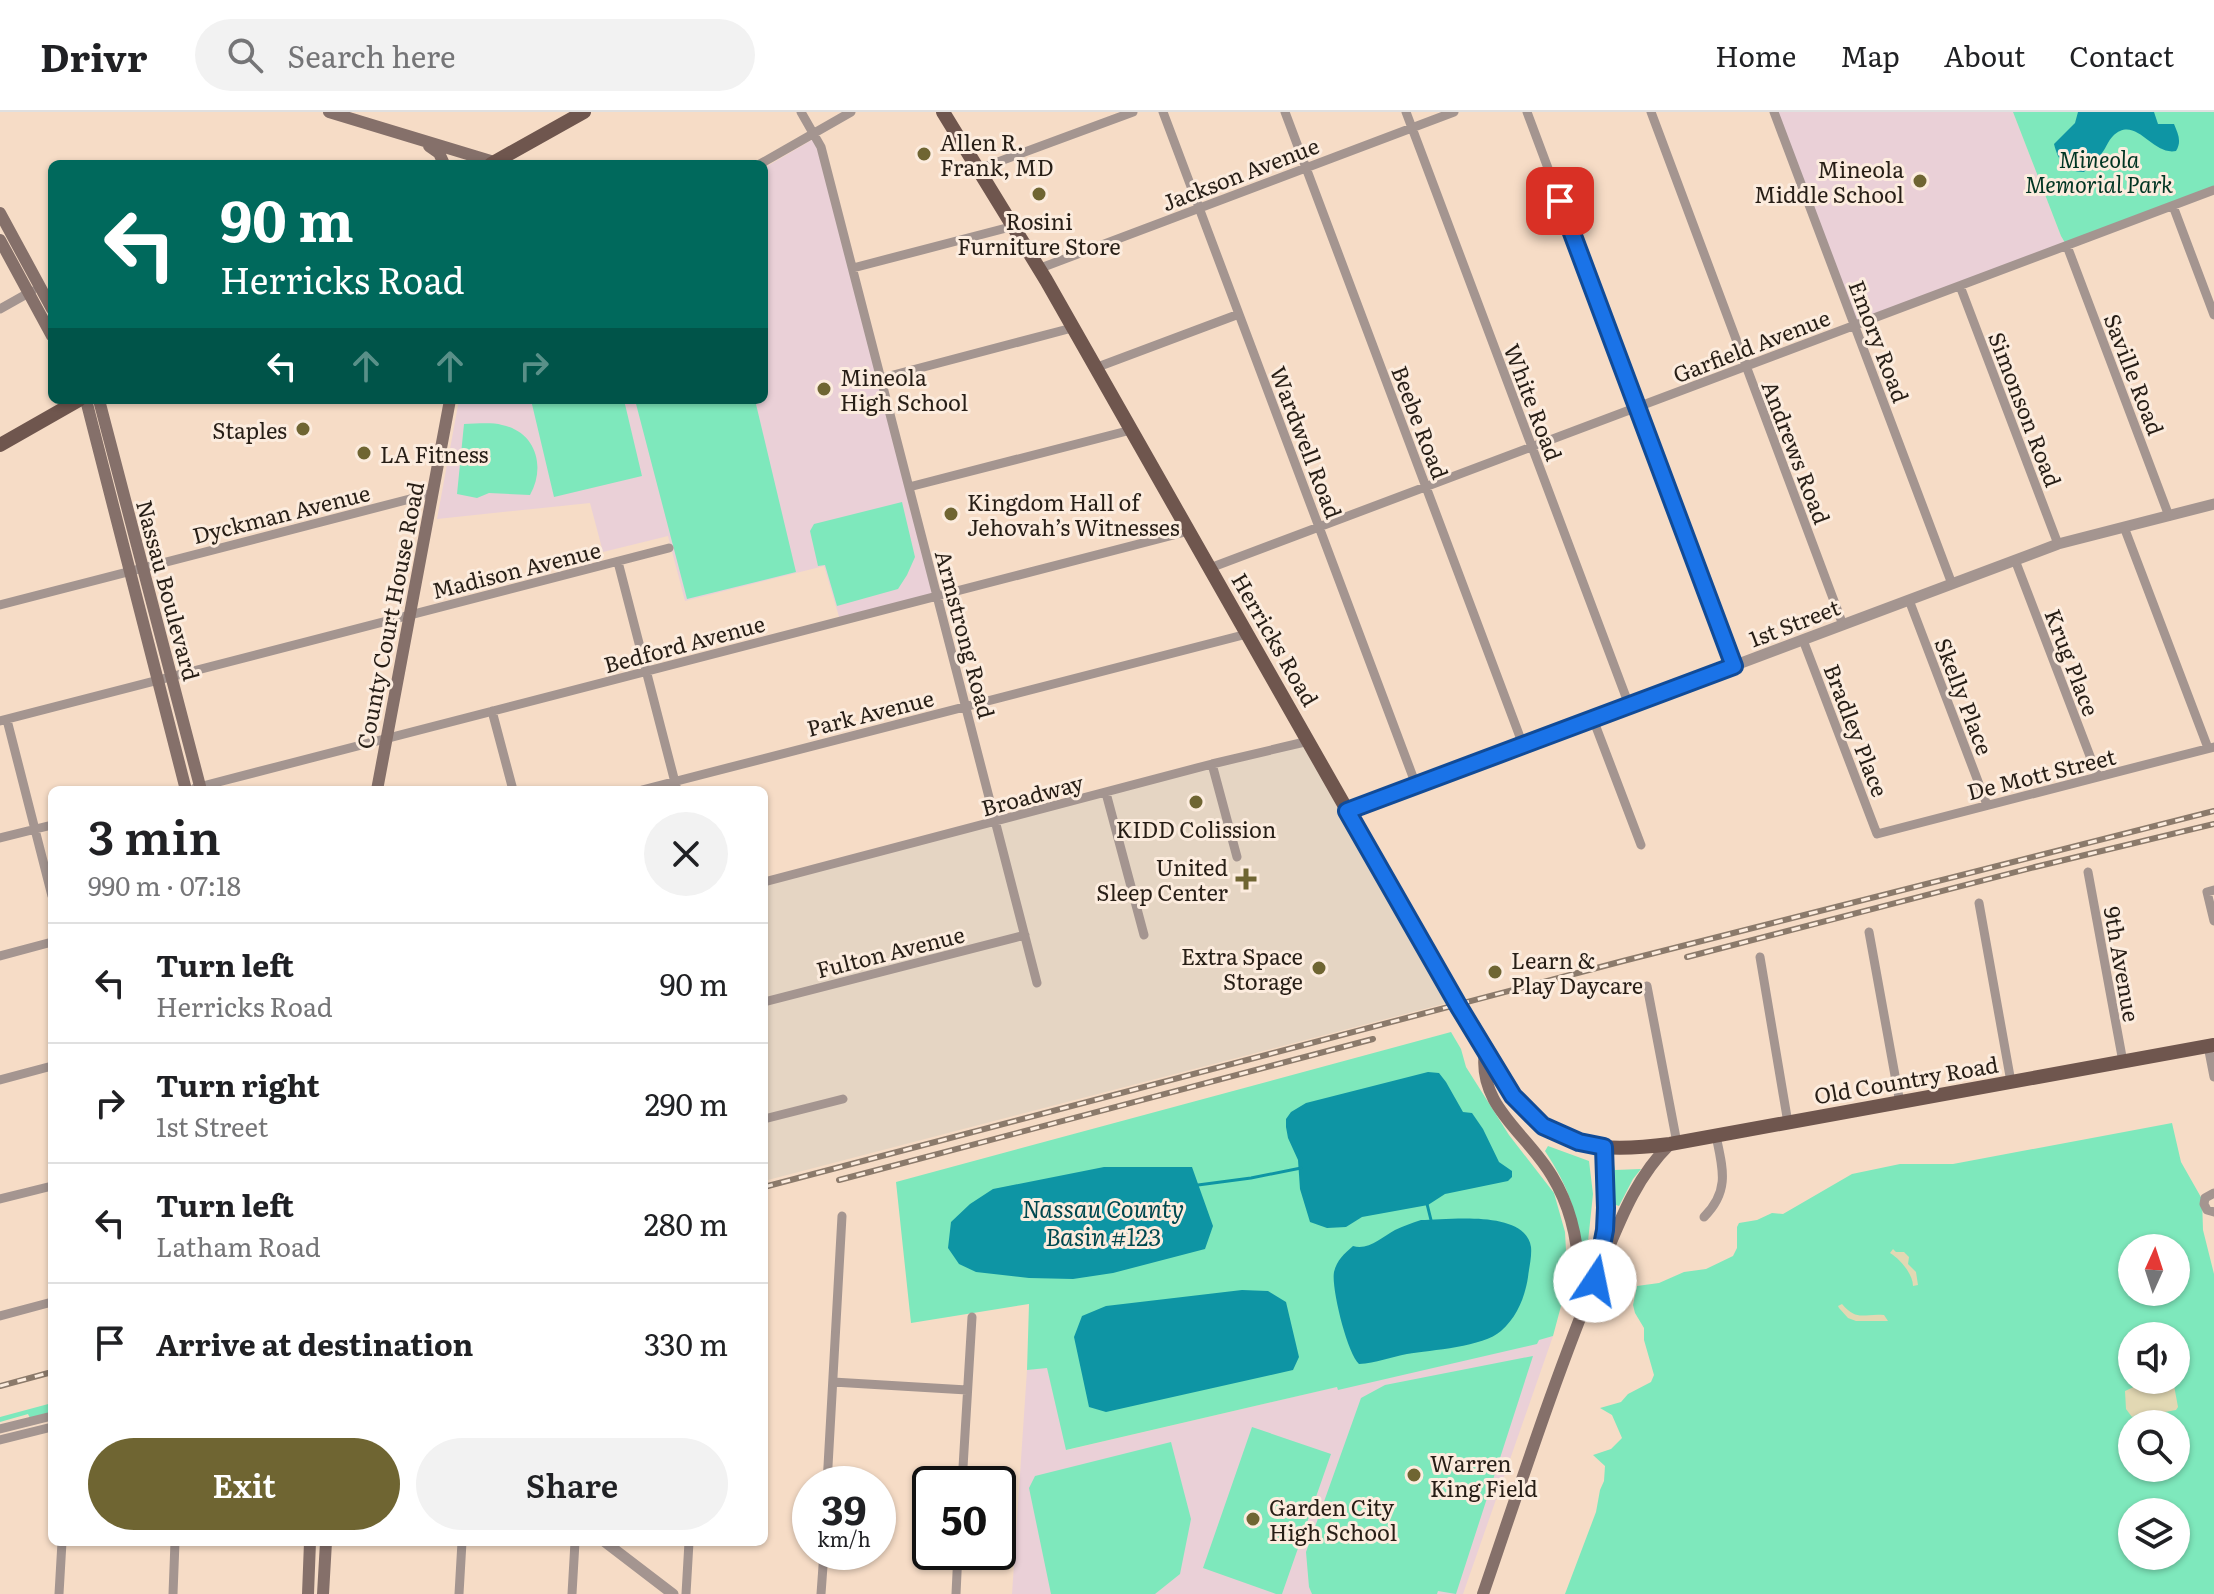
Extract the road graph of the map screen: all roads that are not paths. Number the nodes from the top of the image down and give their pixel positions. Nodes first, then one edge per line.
1 (329, 112) edge
2 (584, 112) edge
3 (801, 112) edge
4 (851, 112) edge
5 (943, 112) edge
6 (1133, 112) edge
7 (1163, 112) edge
8 (1285, 112) edge
9 (1406, 112) edge
10 (1454, 112) edge
11 (1527, 112) edge
12 (1651, 112) edge
13 (1774, 112) edge
14 (1412, 128) junction
15 (814, 133) junction
16 (404, 135) junction
17 (442, 160) edge
18 (483, 160) edge
19 (498, 160) edge
20 (767, 160) edge
21 (1306, 168) junction
22 (979, 169) junction
23 (2214, 190) edge
24 (2173, 206) junction
25 (1199, 208) junction
26 (0, 213) edge
27 (1014, 226) junction
28 (0, 240) edge
29 (2067, 246) junction
30 (853, 268) junction
31 (1038, 269) junction
32 (1960, 286) junction
33 (34, 290) junction
34 (48, 305) edge
35 (0, 309) edge
36 (1239, 314) junction
37 (2214, 315) edge
38 (1855, 325) junction
39 (48, 326) edge
40 (1072, 328) junction
41 (1746, 366) junction
42 (1095, 368) junction
43 (882, 378) junction
44 (72, 404) edge
45 (87, 404) edge
46 (100, 404) edge
47 (449, 404) edge
48 (1637, 407) junction
49 (1131, 430) junction
50 (0, 445) edge
51 (1532, 447) junction
52 (909, 487) junction
53 (1426, 487) junction
54 (433, 493) junction
55 (2214, 504) edge
56 (2169, 516) junction
57 (1319, 527) junction
58 (2124, 527) junction
59 (1189, 531) junction
60 (2058, 544) junction
61 (669, 548) dead end
62 (2015, 560) junction
63 (618, 562) junction
64 (1210, 568) junction
65 (136, 569) junction
66 (1952, 584) junction
67 (938, 596) junction
68 (1909, 600) junction
69 (0, 605) edge
70 (410, 615) junction
71 (1843, 625) junction
72 (1247, 634) junction
73 (1803, 640) junction
74 (1734, 666) junction
75 (646, 671) junction
76 (171, 677) junction
77 (158, 681) junction
78 (1629, 705) junction
79 (966, 706) junction
80 (492, 711) junction
81 (1593, 719) junction
82 (4, 720) edge
83 (387, 738) junction
84 (1309, 741) junction
85 (1523, 745) junction
86 (2211, 748) edge
87 (1212, 764) junction
88 (2098, 777) junction
89 (1416, 785) junction
90 (193, 786) edge
91 (193, 786) edge
92 (205, 786) edge
93 (378, 786) edge
94 (512, 786) edge
95 (676, 786) edge
96 (1106, 793) junction
97 (1987, 805) junction
98 (1347, 811) junction
99 (996, 822) junction
100 (48, 826) edge
101 (35, 829) junction
102 (1877, 834) joint
103 (0, 838) edge
104 (1641, 845) dead end
105 (1237, 857) dead end
106 (2088, 872) dead end
107 (48, 880) edge
108 (768, 881) edge
109 (2214, 890) edge
110 (1979, 903) dead end
111 (2214, 921) edge
112 (1869, 932) dead end
113 (1025, 935) junction
114 (1144, 935) dead end
115 (48, 943) edge
116 (0, 956) edge
117 (1760, 957) dead end
118 (1037, 983) dead end
119 (1647, 986) dead end
120 (768, 1001) edge
121 (2211, 1046) edge
122 (1485, 1051) junction
123 (2123, 1062) junction
124 (48, 1067) edge
125 (2214, 1077) edge
126 (0, 1080) edge
127 (2011, 1082) junction
128 (843, 1099) dead end
129 (1900, 1103) junction
130 (768, 1118) edge
131 (1788, 1123) junction
132 (1716, 1136) junction
133 (1673, 1144) junction
134 (1604, 1147) junction
135 (48, 1187) edge
136 (2214, 1193) edge
137 (0, 1199) edge
138 (2214, 1212) edge
139 (842, 1216) dead end
140 (1704, 1217) dead end
141 (1595, 1281) junction
142 (48, 1303) edge
143 (0, 1316) edge
144 (972, 1317) dead end
145 (1576, 1329) junction
146 (833, 1382) junction
147 (967, 1390) junction
148 (48, 1417) edge
149 (48, 1428) edge
150 (0, 1429) edge
151 (0, 1440) edge
152 (828, 1466) edge
153 (963, 1466) edge
154 (62, 1546) edge
155 (175, 1546) edge
156 (310, 1546) edge
157 (326, 1546) edge
158 (462, 1546) edge
159 (575, 1546) edge
160 (610, 1546) edge
161 (689, 1546) edge
162 (823, 1570) edge
163 (957, 1570) edge
164 (59, 1594) edge
165 (173, 1594) edge
166 (308, 1594) edge
167 (323, 1594) edge
168 (459, 1594) edge
169 (572, 1594) edge
170 (673, 1594) edge
171 (686, 1594) edge
172 (821, 1594) edge
173 (956, 1594) edge
174 (1483, 1594) edge

1 - 16 main road
2 - 19 main road
3 - 15 street, Armstrong Road
4 - 15 street
5 - 22 main road, Herricks Road
6 - 22 street
7 - 25 street, Wardwell Road
8 - 21 street, Beebe Road
9 - 14 street, White Road
10 - 14 street, Jackson Avenue
11 - 48 street
12 - 41 street, Andrews Road
13 - 38 street, Emory Road
14 - 21 street, Jackson Avenue
14 - 51 street, White Road
15 - 20 street
15 - 30 street, Armstrong Road
16 - 17 main road
16 - 18 main road
21 - 25 street, Jackson Avenue
21 - 53 street, Beebe Road
22 - 27 main road, Herricks Road
23 - 24 street, Garfield Avenue
24 - 29 street, Garfield Avenue
24 - 37 street
25 - 31 street, Jackson Avenue
25 - 36 street, Wardwell Road
26 - 33 main road
27 - 30 street
27 - 31 main road, Herricks Road
28 - 33 main road
29 - 32 street, Garfield Avenue
29 - 56 street, Saville Road
30 - 43 street, Armstrong Road
31 - 40 main road, Herricks Road
32 - 38 street, Garfield Avenue
32 - 60 street, Simonson Road
33 - 34 main road
33 - 35 street
33 - 39 main road
36 - 42 street
36 - 57 street, Wardwell Road
38 - 41 street, Garfield Avenue
38 - 66 street, Emory Road
40 - 42 main road, Herricks Road
40 - 43 street
41 - 48 street, Garfield Avenue
41 - 71 street, Andrews Road
42 - 49 main road, Herricks Road
43 - 52 street, Armstrong Road
44 - 50 main road
45 - 65 main road, Nassau Boulevard
46 - 65 main road, Nassau Boulevard
47 - 54 main road, County Court House Road
48 - 51 street, Garfield Avenue
48 - 74 street
49 - 52 street
49 - 59 main road, Herricks Road
51 - 53 street, Garfield Avenue
51 - 78 street, White Road
52 - 67 street, Armstrong Road
53 - 57 street, Garfield Avenue
53 - 85 street, Beebe Road
54 - 65 street, Dyckman Avenue
54 - 70 main road, County Court House Road
55 - 56 street, 1st Street
56 - 58 street, 1st Street
57 - 64 street, Garfield Avenue
57 - 89 street, Wardwell Road
58 - 60 street, 1st Street
58 - 86 street
59 - 64 main road, Herricks Road
59 - 67 street, Bedford Avenue
60 - 62 street, 1st Street
61 - 63 street, Madison Avenue
62 - 66 street, 1st Street
62 - 88 street, Krug Place
63 - 70 street, Madison Avenue
63 - 75 street
64 - 72 main road, Herricks Road
65 - 69 street, Dyckman Avenue
65 - 76 main road, Nassau Boulevard
65 - 77 main road, Nassau Boulevard
66 - 68 street, 1st Street
67 - 75 street, Bedford Avenue
67 - 79 street, Armstrong Road
68 - 71 street, 1st Street
68 - 97 street, Skelly Place
70 - 76 street, Madison Avenue
70 - 83 main road, County Court House Road
71 - 73 street, 1st Street
72 - 79 street, Park Avenue
72 - 84 main road, Herricks Road
73 - 74 street, 1st Street
73 - 102 street, Bradley Place
74 - 78 street, 1st Street
75 - 80 street, Bedford Avenue
75 - 95 street
76 - 77 street, Madison Avenue
76 - 90 main road, Nassau Boulevard
77 - 82 street, Madison Avenue
77 - 91 main road, Nassau Boulevard
78 - 81 street, 1st Street
79 - 95 street, Park Avenue
79 - 99 street, Armstrong Road
80 - 83 street, Bedford Avenue
80 - 94 street
81 - 85 street, 1st Street
81 - 104 street
82 - 101 street
83 - 92 street, Bedford Avenue
83 - 93 main road, County Court House Road
84 - 87 street, Broadway
84 - 98 main road, Herricks Road
85 - 89 street, 1st Street
86 - 88 street, De Mott Street
87 - 96 street, Broadway
87 - 105 street
88 - 97 street, De Mott Street
89 - 98 street, 1st Street
96 - 99 street, Broadway
96 - 114 street
97 - 102 street, De Mott Street
98 - 122 main road, Herricks Road
99 - 108 street, Broadway
99 - 113 street, Armstrong Road
100 - 101 street
101 - 103 street
101 - 107 street
106 - 123 street, 9th Avenue
109 - 111 street
110 - 127 street
112 - 129 street
113 - 118 street, Armstrong Road
113 - 120 street, Fulton Avenue
115 - 116 street
117 - 131 street
119 - 133 street
121 - 123 main road, Old Country Road
121 - 125 street
122 - 134 main road, Herricks Road
122 - 145 main road
123 - 127 main road, Old Country Road
124 - 126 street
127 - 129 main road, Old Country Road
128 - 130 street
129 - 131 main road, Old Country Road
131 - 132 main road, Old Country Road
132 - 133 main road, Old Country Road
132 - 140 street
133 - 134 main road, Old Country Road
133 - 141 main road
134 - 141 main road
135 - 137 street
136 - 138 street
139 - 146 street
141 - 145 main road
142 - 143 street
144 - 147 street
145 - 174 main road
146 - 147 street
146 - 152 street
147 - 153 street
148 - 150 street
149 - 151 street
154 - 164 street
155 - 165 street
156 - 166 main road
157 - 167 main road
158 - 168 street
159 - 169 street
160 - 170 street
161 - 171 street
162 - 172 street
163 - 173 street

